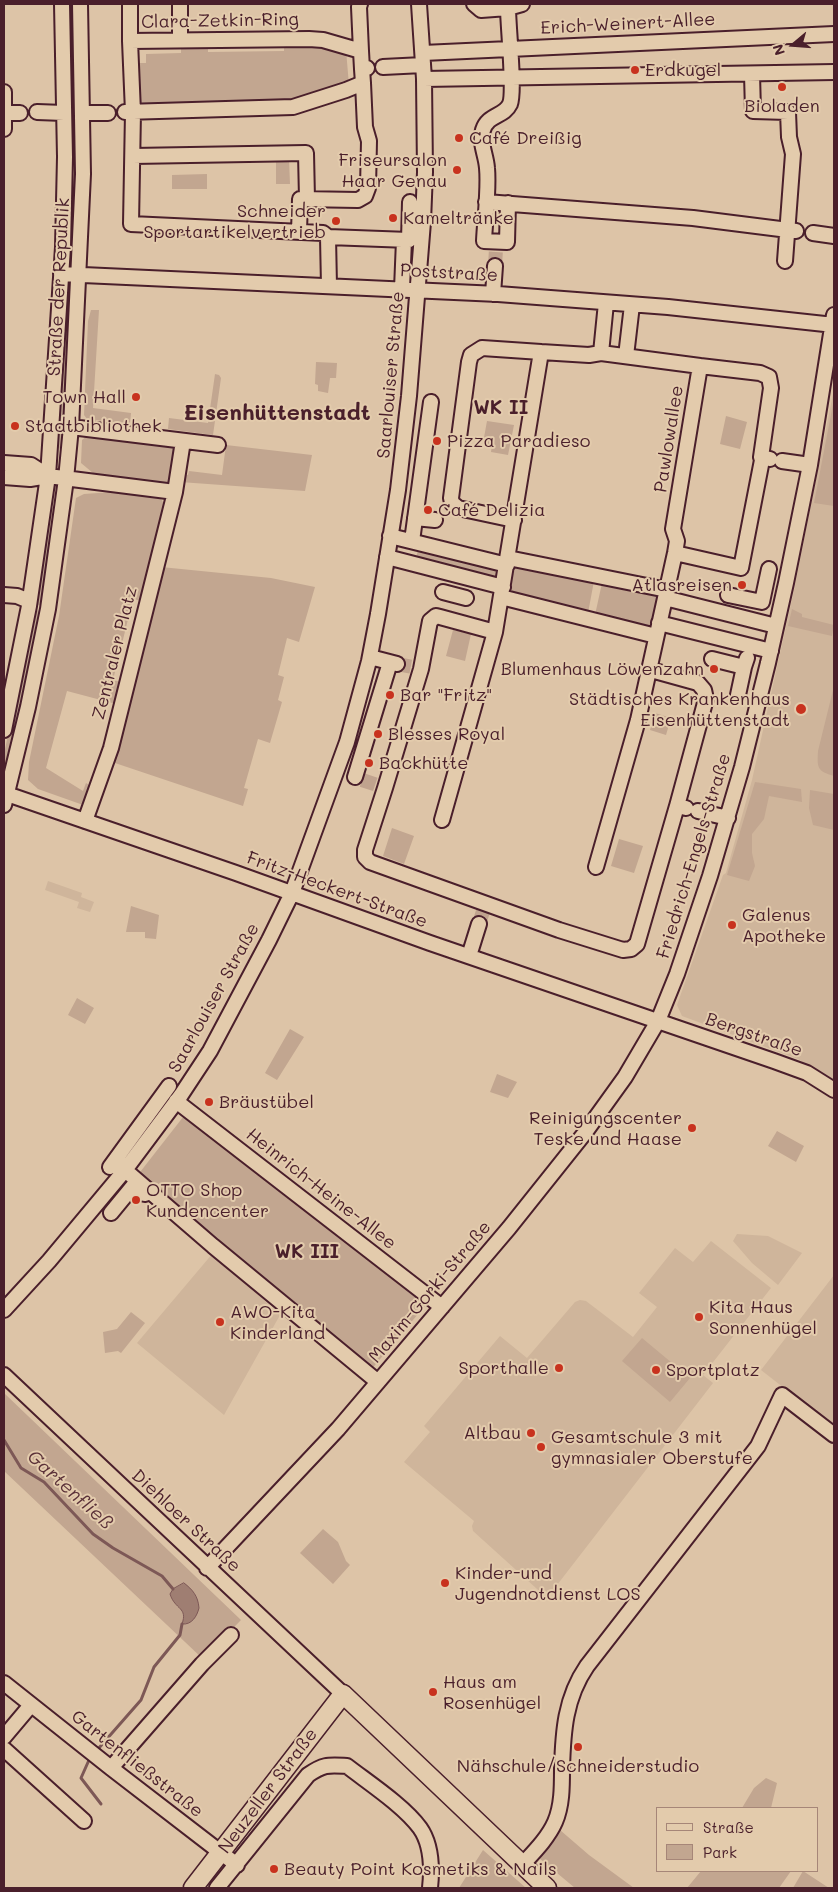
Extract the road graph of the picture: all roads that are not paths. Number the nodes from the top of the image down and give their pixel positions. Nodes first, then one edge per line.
1 (62, 4) edge
2 (80, 4) edge
3 (130, 4) edge
4 (180, 4) edge
5 (360, 4) edge
6 (419, 4) edge
7 (474, 4) edge
8 (522, 4) edge
9 (508, 8) junction
10 (834, 34) edge
11 (180, 40) junction
12 (130, 41) junction
13 (509, 48) junction
14 (361, 51) junction
15 (423, 66) junction
16 (383, 68) dead end
17 (834, 72) edge
18 (364, 73) junction
19 (752, 74) junction
20 (511, 78) junction
21 (4, 92) edge
22 (37, 112) dead end
23 (128, 112) junction
24 (5, 113) edge
25 (20, 113) dead end
26 (64, 113) junction
27 (83, 113) junction
28 (108, 113) dead end
29 (4, 129) edge
30 (133, 156) junction
31 (307, 199) junction
32 (410, 202) dead end
33 (486, 202) junction
34 (508, 203) junction
35 (792, 231) junction
36 (299, 232) junction
37 (813, 234) dead end
38 (834, 236) edge
39 (328, 237) junction
40 (404, 240) junction
41 (785, 261) dead end
42 (495, 266) tunnel mouth
43 (60, 274) junction
44 (79, 274) junction
45 (329, 286) junction
46 (402, 289) junction
47 (418, 290) junction
48 (493, 294) junction
49 (606, 303) junction
50 (632, 305) junction
51 (834, 322) edge
52 (541, 352) junction
53 (601, 354) junction
54 (626, 356) junction
55 (700, 366) junction
56 (431, 402) dead end
57 (71, 428) junction
58 (183, 441) junction
59 (218, 445) dead end
60 (771, 459) junction
61 (4, 463) edge
62 (810, 465) junction
63 (4, 476) edge
64 (48, 476) junction
65 (66, 479) junction
66 (175, 492) junction
67 (415, 518) junction
68 (435, 520) dead end
69 (514, 520) junction
70 (390, 536) junction
71 (412, 541) junction
72 (675, 553) junction
73 (387, 557) junction
74 (507, 561) junction
75 (769, 569) dead end
76 (443, 592) dead end
77 (502, 592) junction
78 (666, 594) junction
79 (4, 595) edge
80 (728, 595) dead end
81 (466, 598) dead end
82 (29, 601) junction
83 (776, 626) junction
84 (658, 629) junction
85 (495, 632) junction
86 (771, 651) junction
87 (370, 658) junction
88 (712, 659) dead end
89 (651, 670) junction
90 (738, 695) dead end
91 (4, 730) edge
92 (338, 770) junction
93 (5, 797) edge
94 (687, 808) junction
95 (728, 818) junction
96 (85, 820) junction
97 (442, 820) dead end
98 (596, 867) dead end
99 (292, 893) junction
100 (479, 924) tunnel mouth
101 (469, 956) junction
102 (658, 1021) junction
103 (169, 1086) dead end
104 (834, 1090) edge
105 (176, 1101) junction
106 (110, 1167) dead end
107 (125, 1170) junction
108 (154, 1195) junction
109 (110, 1213) dead end
110 (442, 1307) junction
111 (4, 1310) edge
112 (4, 1375) edge
113 (378, 1382) junction
114 (834, 1435) edge
115 (208, 1568) junction
116 (231, 1635) dead end
117 (4, 1683) edge
118 (343, 1694) junction
119 (31, 1705) junction
120 (4, 1737) edge
121 (4, 1750) edge
122 (111, 1768) junction
123 (84, 1821) dead end
124 (221, 1852) junction
125 (237, 1865) junction
126 (522, 1865) junction
127 (192, 1888) edge
128 (217, 1888) edge
129 (430, 1888) edge
130 (547, 1888) edge

1 - 26 street, Straße der Republik
2 - 27 street, Straße der Republik
3 - 12 street
4 - 11 street
5 - 14 street
6 - 15 street, Saarlouiser Straße
7 - 9 street
8 - 9 street
9 - 13 street
10 - 13 street, Erich-Weinert-Allee
11 - 12 street, Clara-Zetkin-Ring
11 - 14 street, Clara-Zetkin-Ring
12 - 23 street, Clara-Zetkin-Ring
13 - 15 street, Erich-Weinert-Allee
13 - 20 street
14 - 18 street
15 - 16 street
15 - 20 street
15 - 47 street, Saarlouiser Straße
17 - 19 street
18 - 23 street
18 - 31 street
19 - 20 street
19 - 35 street
20 - 33 street
21 - 24 street
22 - 26 street
23 - 30 street, Clara-Zetkin-Ring
24 - 25 street
24 - 29 street
26 - 43 street, Straße der Republik
27 - 28 street
27 - 44 street, Straße der Republik
30 - 31 street
30 - 36 street, Clara-Zetkin-Ring
31 - 36 street
32 - 40 street
33 - 34 street
33 - 34 street
34 - 35 street
35 - 41 street
36 - 39 street
37 - 38 street
39 - 40 street
39 - 45 street
40 - 46 street
42 - 48 street
43 - 44 street, Poststraße
43 - 64 street, Straße der Republik
44 - 45 street, Poststraße
44 - 57 street, Straße der Republik
45 - 46 street, Poststraße
46 - 47 street, Poststraße
47 - 48 street, Poststraße
47 - 70 street, Saarlouiser Straße
48 - 49 street, Poststraße
49 - 50 street, Poststraße
49 - 53 street
50 - 51 street, Poststraße
50 - 54 street
51 - 62 street, Friedrich-Engels-Straße
52 - 53 street, Pawlowallee
52 - 69 street
52 - 69 street, Pawlowallee
53 - 54 street, Pawlowallee
54 - 55 street, Pawlowallee
55 - 60 street
55 - 72 street, Pawlowallee
56 - 67 street
57 - 58 street
57 - 65 street, Straße der Republik
58 - 59 street
58 - 66 street, Zentraler Platz
60 - 62 street
60 - 72 street
61 - 64 street
62 - 83 street, Friedrich-Engels-Straße
63 - 64 street
64 - 65 street
64 - 82 street, Straße der Republik
65 - 66 street
65 - 93 street, Straße der Republik
66 - 96 street, Zentraler Platz
67 - 68 street
67 - 71 street
69 - 74 street
70 - 71 street
70 - 73 street, Saarlouiser Straße
71 - 74 street
72 - 78 street, Pawlowallee
73 - 77 street
73 - 87 street, Saarlouiser Straße
74 - 77 street
74 - 78 street
75 - 80 street
76 - 81 street
77 - 84 street
77 - 85 street
78 - 83 street
78 - 84 street, Pawlowallee
79 - 82 street
82 - 91 street, Straße der Republik
83 - 86 street, Friedrich-Engels-Straße
84 - 86 street
84 - 89 street, Pawlowallee
85 - 94 street
85 - 97 street
86 - 95 street, Friedrich-Engels-Straße
87 - 92 street, Saarlouiser Straße
87 - 92 street
88 - 90 street
89 - 94 street
89 - 98 street, Pawlowallee
92 - 99 street, Saarlouiser Straße
93 - 96 street, Fritz-Heckert-Straße
94 - 95 street
95 - 102 street, Friedrich-Engels-Straße
96 - 99 street, Fritz-Heckert-Straße
99 - 101 street, Fritz-Heckert-Straße
99 - 105 street, Saarlouiser Straße
100 - 101 street
101 - 102 street, Fritz-Heckert-Straße
102 - 104 street, Bergstraße
102 - 110 street, Maxim-Gorki-Straße
103 - 106 street
105 - 107 street, Saarlouiser Straße
105 - 110 street, Heinrich-Heine-Allee
107 - 108 street
107 - 111 street, Saarlouiser Straße
108 - 109 street
108 - 113 street
110 - 113 street, Maxim-Gorki-Straße
112 - 115 street, Diehloer Straße
113 - 115 street, Maxim-Gorki-Straße
114 - 126 street
115 - 118 street, Diehloer Straße
116 - 122 street
117 - 119 street, Gartenfließstraße
118 - 124 main road, Neuzeller Straße
118 - 126 main road
119 - 120 street
119 - 122 street, Gartenfließstraße
121 - 123 street
122 - 124 street, Gartenfließstraße
124 - 125 street, Gartenfließstraße
124 - 127 main road, Neuzeller Straße
125 - 128 street
125 - 129 street
126 - 130 main road

